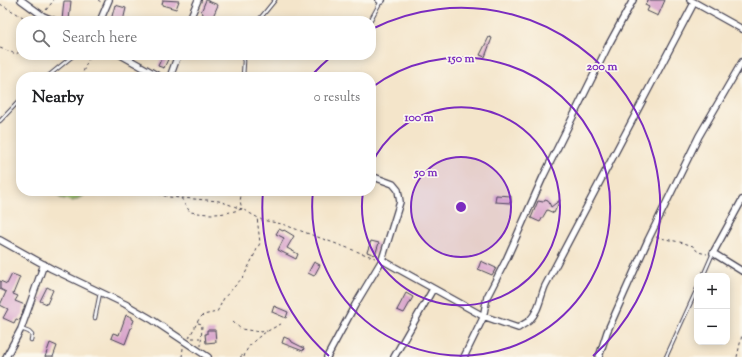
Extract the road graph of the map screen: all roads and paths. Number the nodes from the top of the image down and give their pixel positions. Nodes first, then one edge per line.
1 (21, 0) edge
2 (54, 0) edge
3 (109, 0) edge
4 (198, 0) edge
5 (275, 0) edge
6 (381, 0) edge
7 (633, 0) edge
8 (692, 1) edge
9 (0, 4) edge
10 (21, 16) edge
11 (43, 16) joint
12 (102, 16) edge
13 (192, 16) edge
14 (262, 16) edge
15 (373, 16) edge
16 (742, 29) edge
17 (0, 48) edge
18 (16, 54) edge
19 (68, 60) edge
20 (88, 60) edge
21 (130, 60) edge
22 (176, 60) edge
23 (244, 60) edge
24 (742, 62) edge
25 (53, 72) edge
26 (83, 72) edge
27 (151, 72) edge
28 (172, 72) edge
29 (243, 72) edge
30 (16, 103) edge
31 (0, 121) edge
32 (376, 178) edge
33 (171, 196) edge
34 (241, 196) edge
35 (181, 198) junction
36 (742, 200) edge
37 (242, 209) junction
38 (257, 217) junction
39 (0, 240) edge
40 (648, 240) junction
41 (713, 253) junction
42 (382, 260) junction
43 (44, 264) junction
44 (742, 271) edge
45 (704, 273) edge
46 (433, 290) junction
47 (100, 292) junction
48 (694, 296) edge
49 (483, 316) junction
50 (95, 318) dead end
51 (233, 322) dead end
52 (197, 323) junction
53 (283, 323) dead end
54 (21, 329) junction
55 (267, 330) junction
56 (742, 335) edge
57 (201, 338) junction
58 (31, 340) dead end
59 (185, 342) junction
60 (200, 352) junction
61 (245, 353) junction
62 (6, 357) edge
63 (182, 357) edge
64 (208, 357) edge
65 (240, 357) edge
66 (244, 357) edge
67 (327, 357) edge
68 (394, 357) edge
69 (464, 357) edge
70 (599, 357) edge
71 (666, 357) edge
72 (737, 357) edge

1 - 11 street
2 - 11 path
3 - 12 street
4 - 13 street
5 - 14 lane
6 - 15 lane
7 - 49 street
8 - 16 street
8 - 49 street
9 - 10 path
17 - 18 path
19 - 25 lane
20 - 26 path
21 - 27 street
22 - 28 street
23 - 29 lane
24 - 40 street
30 - 31 lane
32 - 42 street
33 - 35 path
34 - 37 path
35 - 37 path
35 - 37 path
36 - 41 street
37 - 38 path
38 - 42 path
38 - 52 path
39 - 43 street
40 - 41 path
40 - 70 street
41 - 44 street
41 - 45 lane
42 - 46 street
42 - 67 street
43 - 47 street
43 - 54 street
46 - 49 street
46 - 68 street
47 - 50 lane
47 - 59 street
48 - 71 lane
49 - 69 street
51 - 55 path
52 - 57 path
52 - 57 path
53 - 55 path
54 - 58 lane
54 - 62 street
55 - 61 path
56 - 72 path
57 - 60 path
59 - 60 street
59 - 63 path
60 - 64 street
61 - 65 path
61 - 66 path

